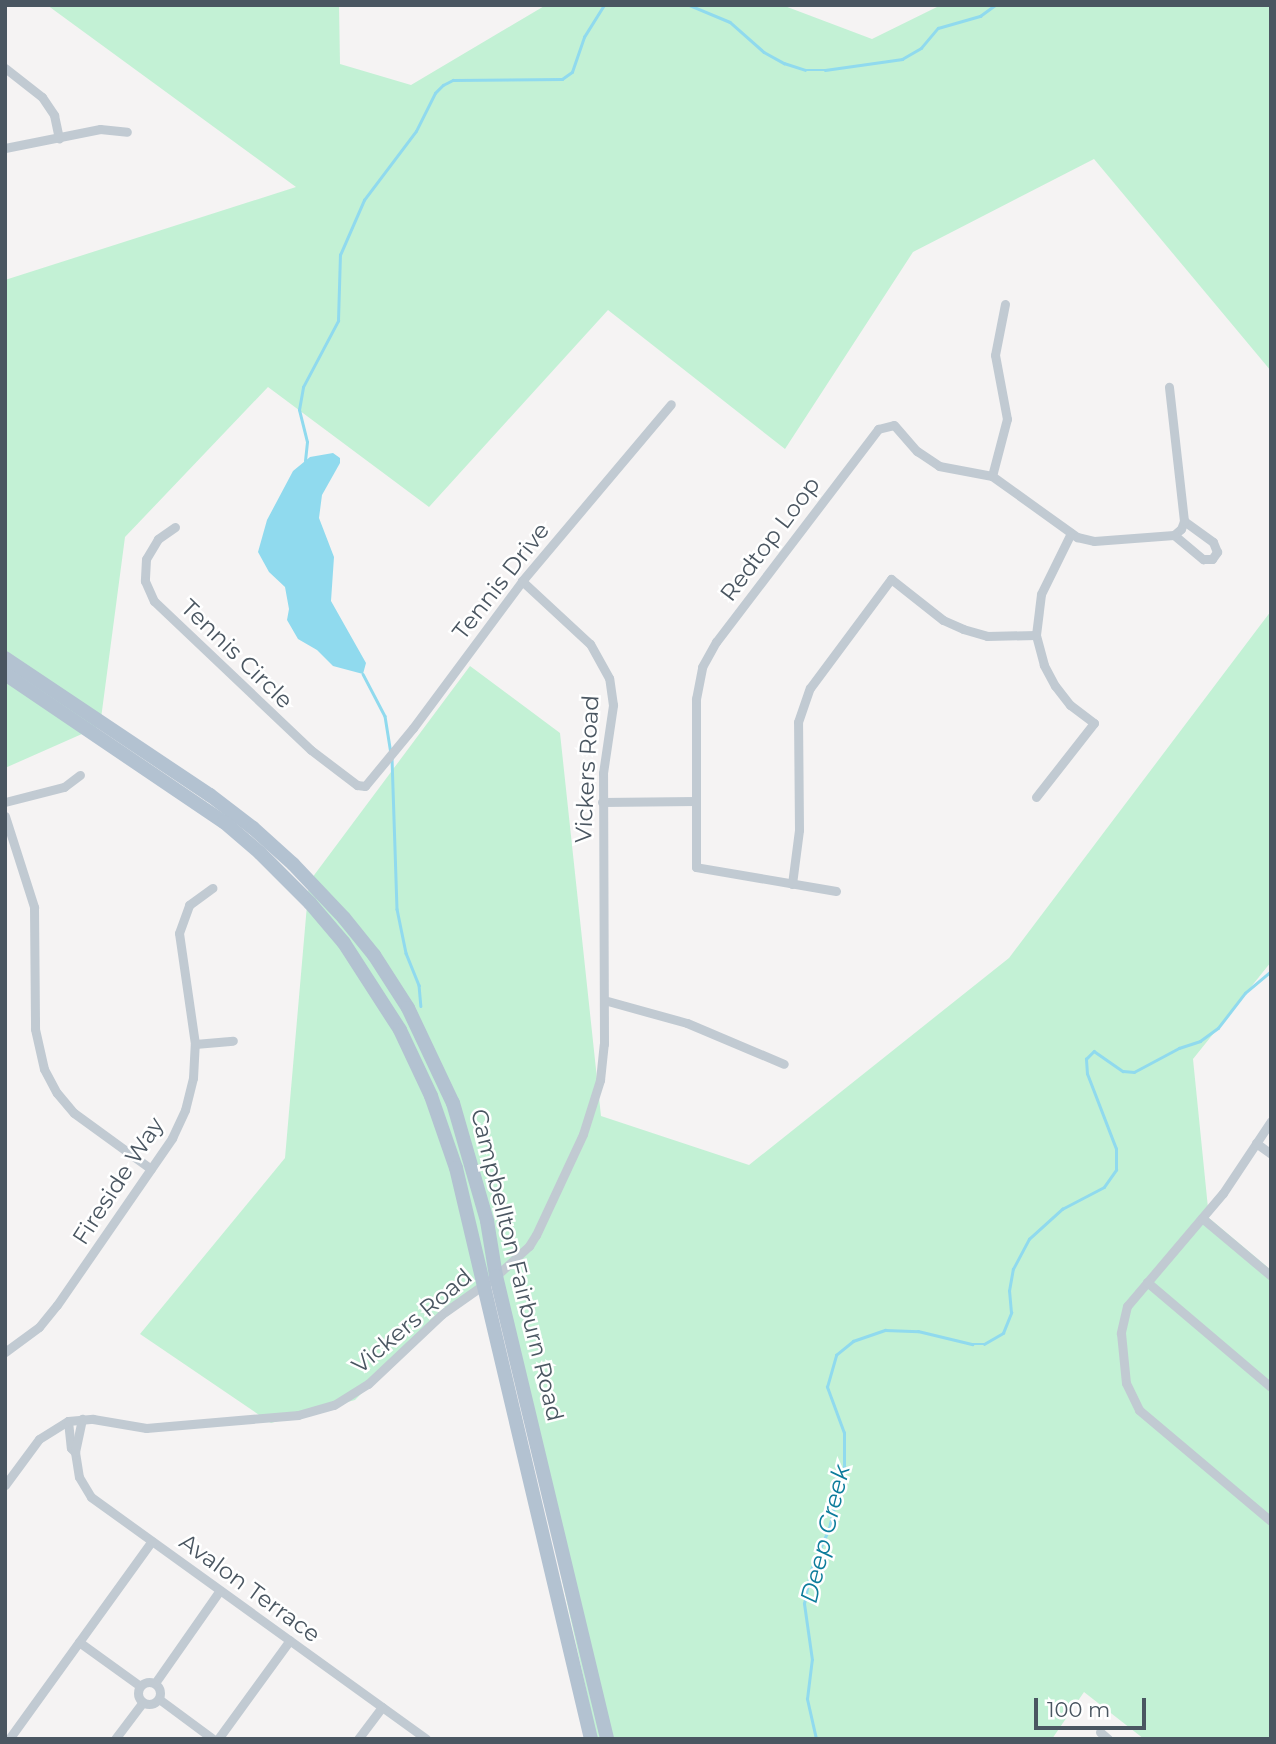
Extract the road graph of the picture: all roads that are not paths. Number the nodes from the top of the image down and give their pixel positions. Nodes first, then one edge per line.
1 (5, 68) edge
2 (128, 132) dead end
3 (59, 138) junction
4 (5, 148) edge
5 (1005, 304) dead end
6 (1169, 387) dead end
7 (671, 404) dead end
8 (992, 476) junction
9 (1184, 521) junction
10 (175, 527) dead end
11 (1071, 533) junction
12 (1174, 535) junction
13 (522, 582) junction
14 (1037, 635) junction
15 (5, 658) edge
16 (5, 674) edge
17 (80, 775) dead end
18 (365, 786) joint
19 (1036, 797) dead end
20 (696, 801) junction
21 (5, 802) edge
22 (602, 802) junction
23 (5, 816) edge
24 (792, 884) junction
25 (212, 888) dead end
26 (836, 891) dead end
27 (604, 1000) junction
28 (233, 1041) dead end
29 (195, 1044) junction
30 (784, 1064) dead end
31 (1271, 1121) edge
32 (1256, 1143) junction
33 (1271, 1154) edge
34 (151, 1169) junction
35 (1202, 1218) junction
36 (496, 1276) junction
37 (1271, 1276) edge
38 (1147, 1282) junction
39 (482, 1285) junction
40 (5, 1352) edge
41 (1271, 1387) edge
42 (82, 1419) junction
43 (68, 1421) junction
44 (75, 1452) junction
45 (5, 1485) edge
46 (1271, 1521) edge
47 (152, 1541) junction
48 (220, 1590) junction
49 (290, 1640) junction
50 (79, 1642) junction
51 (155, 1683) junction
52 (140, 1686) junction
53 (159, 1699) junction
54 (143, 1702) junction
55 (382, 1707) junction
56 (1100, 1732) dead end
57 (9, 1734) edge
58 (115, 1739) edge
59 (215, 1739) edge
60 (358, 1739) edge
61 (426, 1739) edge
62 (591, 1739) edge
63 (607, 1739) edge
64 (1108, 1739) edge

1 - 3 street
2 - 3 street
3 - 4 street
5 - 8 street
6 - 9 street
7 - 13 street, Tennis Drive
8 - 11 street, Redtop Loop
8 - 20 street, Redtop Loop
9 - 12 street
9 - 12 street
10 - 18 street, Tennis Circle
11 - 12 street, Redtop Loop
11 - 14 street
13 - 18 street, Tennis Drive
13 - 22 street, Vickers Road
14 - 19 street
14 - 24 street
15 - 36 main road, Campbellton Fairburn Road
16 - 39 main road, Campbellton Fairburn Road
17 - 21 street
20 - 22 street
20 - 24 street, Redtop Loop
22 - 27 street, Vickers Road
23 - 34 street
24 - 26 street, Redtop Loop
25 - 29 street, Fireside Way
27 - 30 street
27 - 36 street, Vickers Road
28 - 29 street
29 - 34 street, Fireside Way
31 - 32 street
32 - 33 street
32 - 35 street
34 - 40 street, Fireside Way
35 - 37 street
35 - 38 street
36 - 39 street, Vickers Road
36 - 63 main road, Campbellton Fairburn Road
38 - 41 street
38 - 46 street
39 - 42 street, Vickers Road
39 - 62 main road, Campbellton Fairburn Road
42 - 43 street, Vickers Road
42 - 44 street, Avalon Terrace
43 - 44 street, Avalon Terrace
43 - 45 street, Vickers Road
44 - 47 street, Avalon Terrace
47 - 48 street, Avalon Terrace
47 - 50 street
48 - 49 street, Avalon Terrace
48 - 51 street
49 - 55 street, Avalon Terrace
49 - 59 street
50 - 52 street
50 - 57 street
51 - 52 street
51 - 53 street
52 - 54 street
53 - 54 street
53 - 59 street
54 - 58 street
55 - 60 street
55 - 61 street, Avalon Terrace
56 - 64 street

